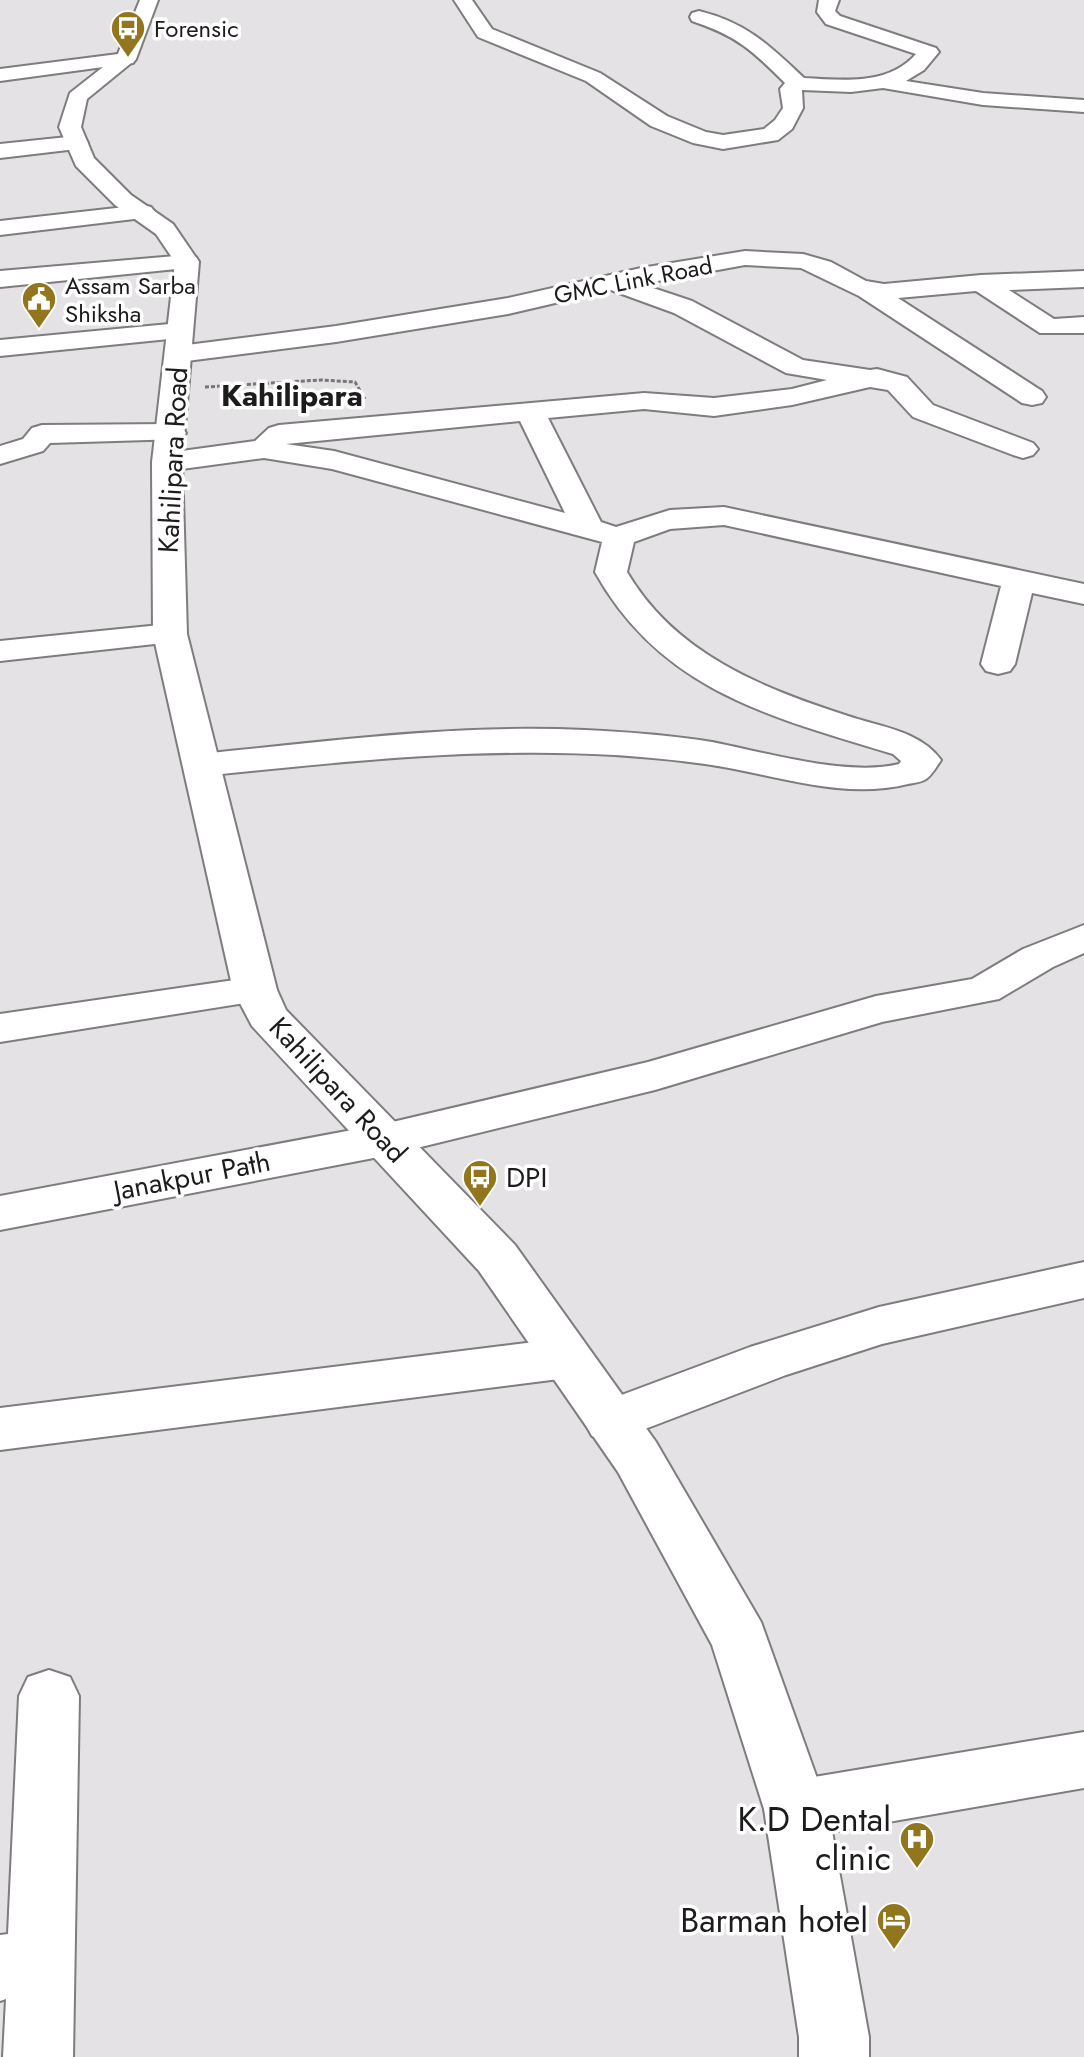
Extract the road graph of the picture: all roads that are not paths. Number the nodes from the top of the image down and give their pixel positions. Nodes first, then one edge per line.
1 (149, 0) edge
2 (463, 0) edge
3 (830, 0) edge
4 (699, 17) dead end
5 (126, 59) junction
6 (0, 75) edge
7 (884, 82) junction
8 (798, 84) junction
9 (1084, 106) edge
10 (77, 143) junction
11 (0, 151) edge
12 (143, 212) junction
13 (0, 228) edge
14 (187, 262) junction
15 (0, 279) edge
16 (1084, 279) edge
17 (613, 283) junction
18 (981, 283) junction
19 (866, 289) junction
20 (1084, 325) edge
21 (0, 348) edge
22 (184, 357) junction
23 (877, 377) junction
24 (1032, 397) dead end
25 (530, 411) junction
26 (169, 448) junction
27 (264, 449) junction
28 (1023, 449) dead end
29 (0, 455) edge
30 (604, 533) junction
31 (1019, 580) junction
32 (1084, 594) edge
33 (170, 634) junction
34 (0, 651) edge
35 (998, 664) dead end
36 (202, 765) junction
37 (1084, 938) edge
38 (255, 990) junction
39 (0, 1028) edge
40 (384, 1140) junction
41 (0, 1213) edge
42 (1084, 1280) edge
43 (567, 1358) junction
44 (611, 1421) junction
45 (0, 1429) edge
46 (49, 1696) dead end
47 (1084, 1760) edge
48 (796, 1809) junction
49 (20, 1963) edge
50 (38, 2057) edge
51 (834, 2057) edge

1 - 5 street
2 - 8 street
3 - 7 street
4 - 8 street
5 - 6 street
5 - 10 street
7 - 8 street
7 - 9 street
10 - 11 street
10 - 12 street
12 - 13 street
12 - 14 street
14 - 15 street
14 - 22 street, Kahilipara Road
16 - 18 street, GMC Link Road
17 - 19 street, GMC Link Road
17 - 22 street, GMC Link Road
17 - 23 street
18 - 19 street, GMC Link Road
18 - 20 street
19 - 24 street
21 - 22 street, GMC Link Road
22 - 26 street, Kahilipara Road
23 - 25 street
23 - 28 street
25 - 27 street
25 - 30 street
26 - 27 street
26 - 29 street
26 - 33 street, Kahilipara Road
27 - 30 street
30 - 31 street
30 - 36 street
31 - 32 street
31 - 35 street
33 - 34 street
33 - 36 street, Kahilipara Road
36 - 38 street, Kahilipara Road
37 - 40 street, Janakpur Path
38 - 39 street
38 - 40 street, Kahilipara Road
40 - 41 street, Janakpur Path
40 - 43 street, Kahilipara Road
42 - 44 street
43 - 44 street, Kahilipara Road
43 - 45 street
44 - 48 street, Kahilipara Road
46 - 49 street
47 - 48 street
48 - 51 street, Kahilipara Road
49 - 50 street

